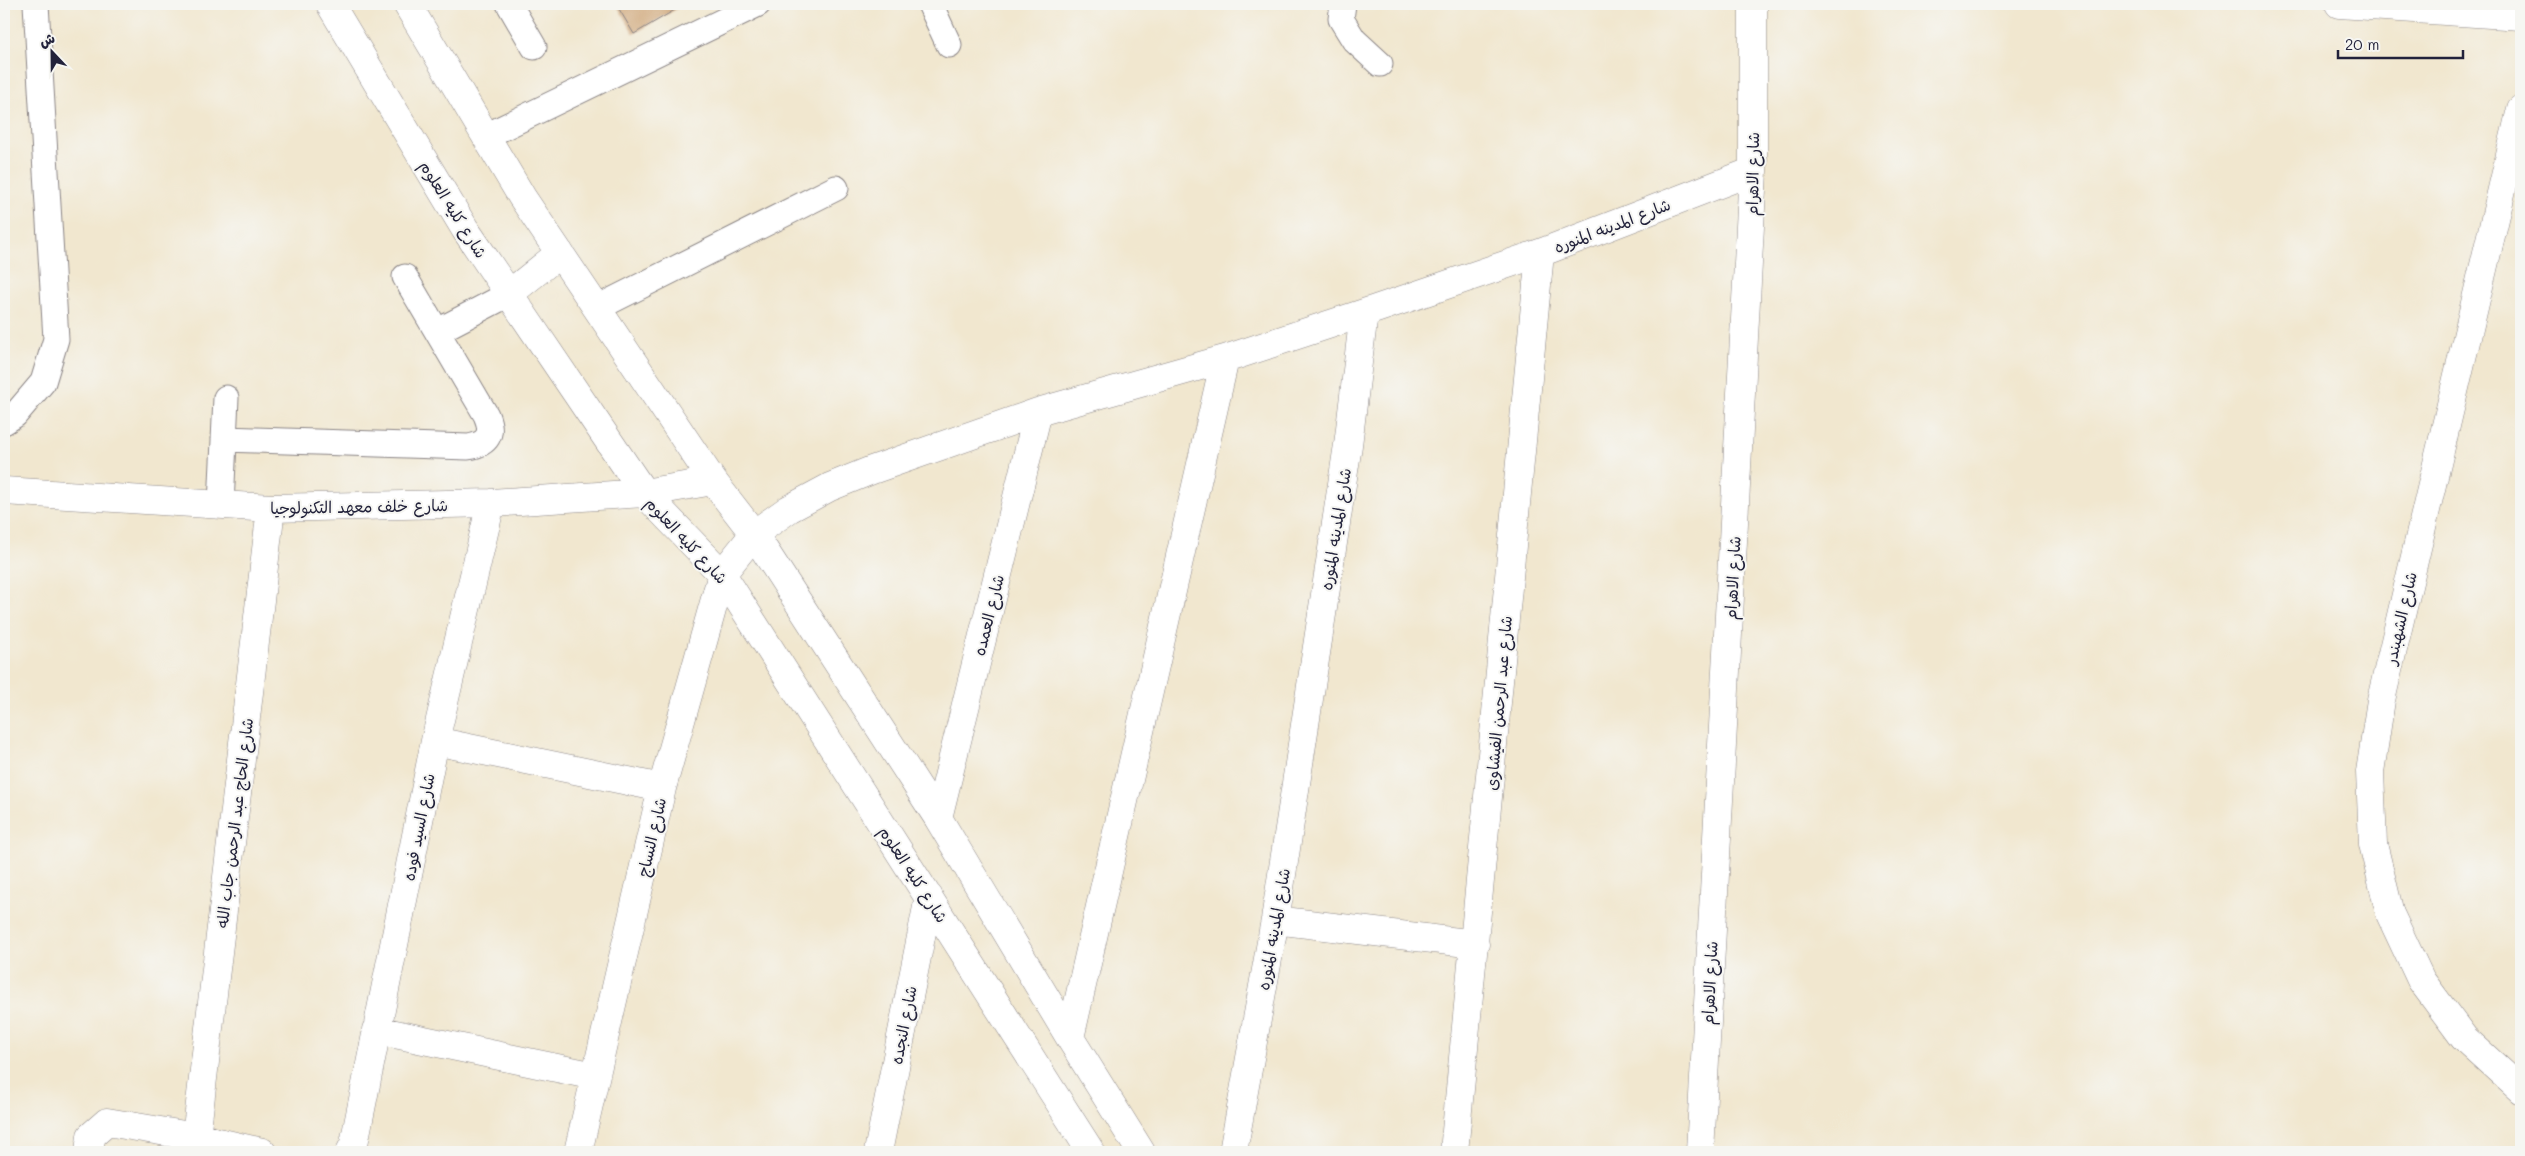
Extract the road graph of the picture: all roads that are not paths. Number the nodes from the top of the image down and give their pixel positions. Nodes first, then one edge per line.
1 (36, 4) edge
2 (330, 4) edge
3 (407, 4) edge
4 (508, 4) edge
5 (758, 4) edge
6 (930, 4) edge
7 (1343, 4) edge
8 (1753, 4) edge
9 (2339, 4) edge
10 (2521, 16) edge
11 (950, 45) dead end
12 (534, 47) dead end
13 (1380, 64) dead end
14 (2521, 109) edge
15 (486, 136) junction
16 (1754, 171) junction
17 (836, 188) dead end
18 (560, 253) junction
19 (1540, 253) junction
20 (406, 277) dead end
21 (509, 294) junction
22 (597, 308) junction
23 (1364, 313) junction
24 (438, 331) junction
25 (1225, 359) junction
26 (226, 398) dead end
27 (1038, 412) junction
28 (4, 422) edge
29 (224, 438) junction
30 (713, 481) junction
31 (4, 491) edge
32 (644, 493) junction
33 (491, 503) junction
34 (221, 505) junction
35 (271, 508) junction
36 (754, 534) junction
37 (722, 574) junction
38 (435, 741) junction
39 (662, 788) junction
40 (938, 818) junction
41 (929, 898) junction
42 (1275, 920) junction
43 (1475, 944) junction
44 (376, 1030) junction
45 (1070, 1038) junction
46 (595, 1076) junction
47 (2521, 1090) edge
48 (196, 1137) junction
49 (89, 1152) edge
50 (262, 1152) edge
51 (350, 1152) edge
52 (578, 1152) edge
53 (878, 1152) edge
54 (1090, 1152) edge
55 (1141, 1152) edge
56 (1233, 1152) edge
57 (1454, 1152) edge
58 (1700, 1152) edge

1 - 28 lane
2 - 21 street, شارع كليه العلوم
3 - 15 street
4 - 12 lane
5 - 15 lane
6 - 11 lane
7 - 13 lane
8 - 16 street, شارع الاهرام
9 - 10 street
14 - 47 street, شارع الشهبندر
15 - 18 street
16 - 19 street, شارع المدينه المنوره
16 - 58 street, شارع الاهرام
17 - 22 lane
18 - 21 street
18 - 22 street
19 - 23 street, شارع المدينه المنوره
19 - 43 street, شارع عبد الرحمن الفيشاوى
20 - 24 lane
21 - 24 lane
21 - 32 street, شارع كليه العلوم
22 - 30 street
23 - 25 street, شارع النساج
23 - 42 street, شارع المدينه المنوره
24 - 29 lane
25 - 27 street, شارع النساج
25 - 45 street
26 - 29 lane
27 - 36 street, شارع النساج
27 - 40 street, شارع العمده
29 - 34 lane
30 - 32 street, شارع خلف معهد التكنولوجيا
30 - 36 street
31 - 34 street, شارع خلف معهد التكنولوجيا
32 - 33 street, شارع خلف معهد التكنولوجيا
32 - 37 street, شارع كليه العلوم
33 - 35 street, شارع خلف معهد التكنولوجيا
33 - 38 street, شارع السيد فوده
34 - 35 street, شارع خلف معهد التكنولوجيا
35 - 48 street, شارع الحاج عبد الرحمن جاب الله
36 - 37 street, شارع النساج
36 - 40 street
37 - 39 street, شارع النساج
37 - 41 street, شارع كليه العلوم
38 - 39 street
38 - 44 street, شارع السيد فوده
39 - 46 street, شارع النساج
40 - 45 street
41 - 53 street, شارع النجده
41 - 54 street, شارع كليه العلوم
42 - 43 street
42 - 56 street, شارع المدينه المنوره
43 - 57 street, شارع عبد الرحمن الفيشاوى
44 - 46 street
44 - 51 street, شارع السيد فوده
45 - 55 street
46 - 52 street, شارع النساج
48 - 49 street
48 - 50 street

